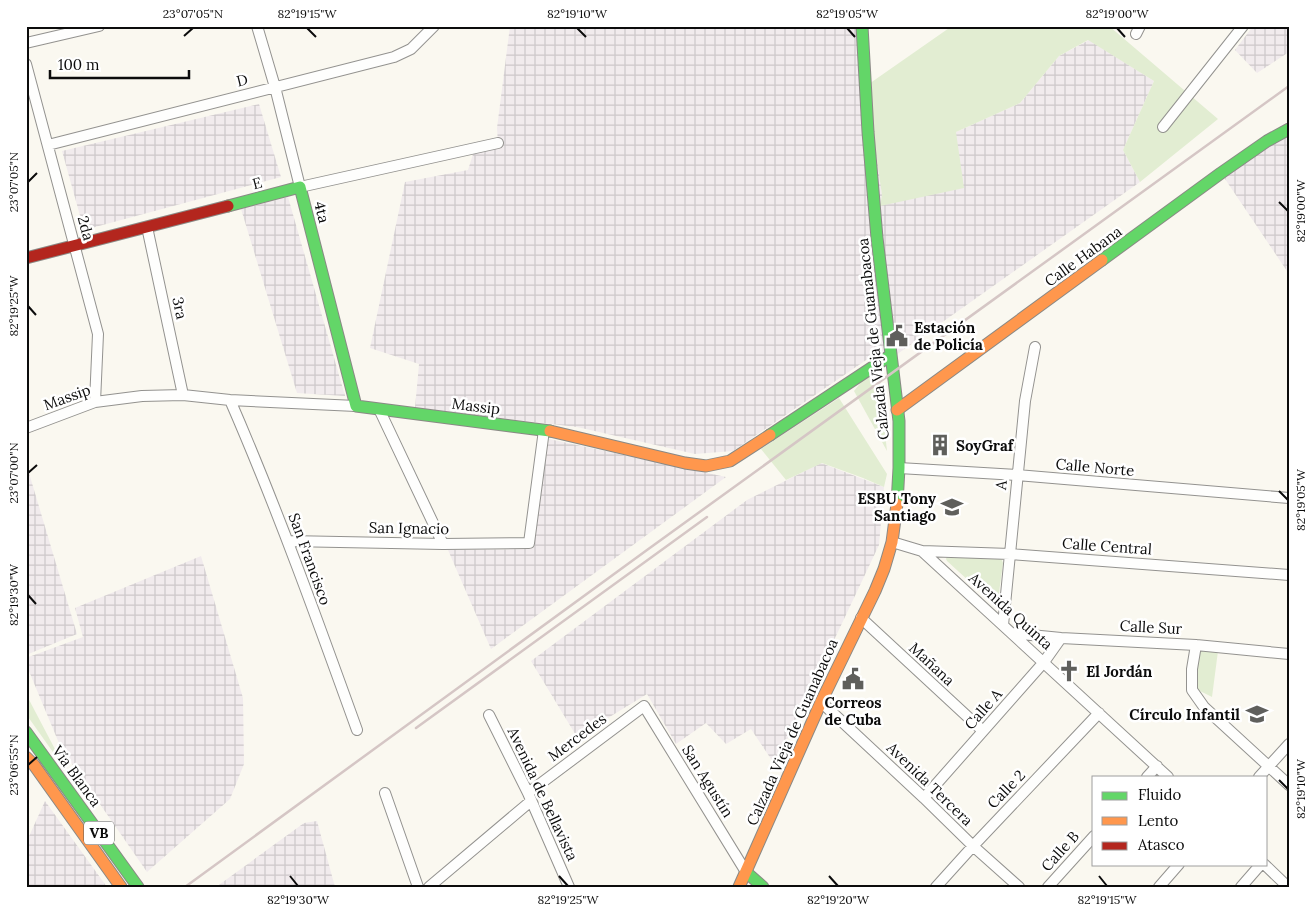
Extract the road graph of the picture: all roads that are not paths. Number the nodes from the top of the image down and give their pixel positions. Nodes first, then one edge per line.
1 (99, 26) edge
2 (257, 26) edge
3 (434, 26) edge
4 (862, 26) edge
5 (1243, 26) edge
6 (26, 43) edge
7 (26, 64) edge
8 (274, 87) junction
9 (1163, 127) dead end
10 (1289, 129) edge
11 (498, 143) dead end
12 (48, 145) junction
13 (300, 188) junction
14 (146, 227) junction
15 (75, 246) junction
16 (26, 258) edge
17 (1035, 348) dead end
18 (891, 355) junction
19 (183, 394) junction
20 (230, 400) junction
21 (95, 402) junction
22 (356, 406) junction
23 (379, 409) junction
24 (897, 410) junction
25 (26, 428) edge
26 (544, 430) junction
27 (899, 468) junction
28 (1017, 475) junction
29 (1289, 498) edge
30 (288, 541) junction
31 (892, 542) junction
32 (442, 544) junction
33 (922, 551) junction
34 (1010, 554) junction
35 (1289, 575) edge
36 (861, 618) junction
37 (1002, 625) junction
38 (1012, 633) junction
39 (1062, 638) junction
40 (1196, 645) junction
41 (1289, 654) edge
42 (1044, 662) junction
43 (821, 702) junction
44 (644, 706) joint
45 (1100, 713) junction
46 (489, 715) dead end
47 (357, 730) dead end
48 (983, 731) junction
49 (26, 732) edge
50 (1289, 744) edge
51 (26, 757) edge
52 (1157, 766) junction
53 (1268, 766) junction
54 (1148, 776) edge
55 (1167, 776) edge
56 (1260, 776) edge
57 (1289, 785) edge
58 (385, 793) dead end
59 (530, 797) junction
60 (924, 798) junction
61 (1092, 838) edge
62 (972, 846) junction
63 (1177, 866) edge
64 (1260, 866) edge
65 (1264, 866) edge
66 (746, 872) junction
67 (121, 887) edge
68 (138, 887) edge
69 (418, 887) edge
70 (429, 887) edge
71 (569, 887) edge
72 (739, 887) edge
73 (763, 887) edge
74 (936, 887) edge
75 (1019, 887) edge
76 (1048, 887) edge
77 (1159, 887) edge
78 (1241, 887) edge
79 (1288, 887) edge

1 - 6 street
2 - 8 street, 4ta
3 - 8 street, D
4 - 18 street, Calzada Vieja de Guanabacoa
5 - 9 street
7 - 12 street, 2da
8 - 12 street, D
8 - 13 street, 4ta
10 - 24 street, Calle Habana
11 - 13 street, E
12 - 15 street, 2da
13 - 14 street, E
13 - 22 street, 4ta
14 - 15 street, E
14 - 19 street, 3ra
15 - 16 street, E
15 - 21 street, 2da
17 - 28 street, A
18 - 24 street, Calzada Vieja de Guanabacoa
18 - 26 street, Massip
19 - 20 street, Massip
19 - 21 street, Massip
20 - 22 street, Massip
20 - 30 street, San Francisco
21 - 25 street, Massip
22 - 23 street, Massip
23 - 26 street, Massip
23 - 32 street
24 - 27 street, Calzada Vieja de Guanabacoa
26 - 32 street, San Ignacio
27 - 28 street, Calle Norte
27 - 31 street, Calzada Vieja de Guanabacoa
28 - 29 street, Calle Norte
28 - 34 street, A
30 - 32 street, San Ignacio
30 - 47 street, San Francisco
31 - 33 street, Avenida Quinta
31 - 36 street, Calzada Vieja de Guanabacoa
33 - 34 street, Calle Central
33 - 37 street, Avenida Quinta
34 - 35 street, Calle Central
34 - 37 street, A
36 - 43 street, Calzada Vieja de Guanabacoa
36 - 48 street, Mañana
37 - 38 street, Avenida Quinta
38 - 39 street, Calle Sur
38 - 42 street, Avenida Quinta
39 - 40 street, Calle Sur
39 - 42 street, Calle A
40 - 41 street, Calle Sur
40 - 53 street
42 - 45 street, Avenida Quinta
42 - 48 street, Calle A
43 - 60 street, Avenida Tercera
43 - 66 street, Calzada Vieja de Guanabacoa
44 - 59 street, Mercedes
44 - 66 street, San Agustín
45 - 52 street, Avenida Quinta
45 - 62 street, Calle 2
46 - 59 street, Avenida de Bellavista
48 - 60 street, Calle A
49 - 68 street, Vía Blanca / VB
50 - 53 street
51 - 67 street, Vía Blanca / VB
52 - 54 street
52 - 55 street, Avenida Quinta
53 - 56 street
53 - 57 street
58 - 69 street
59 - 70 street, Mercedes
59 - 71 street, Avenida de Bellavista
60 - 62 street, Avenida Tercera
61 - 76 street, Calle B
62 - 74 street, Calle 2
62 - 75 street, Avenida Tercera
63 - 77 street
64 - 78 street
65 - 79 street
66 - 72 street, Calzada Vieja de Guanabacoa
66 - 73 street

